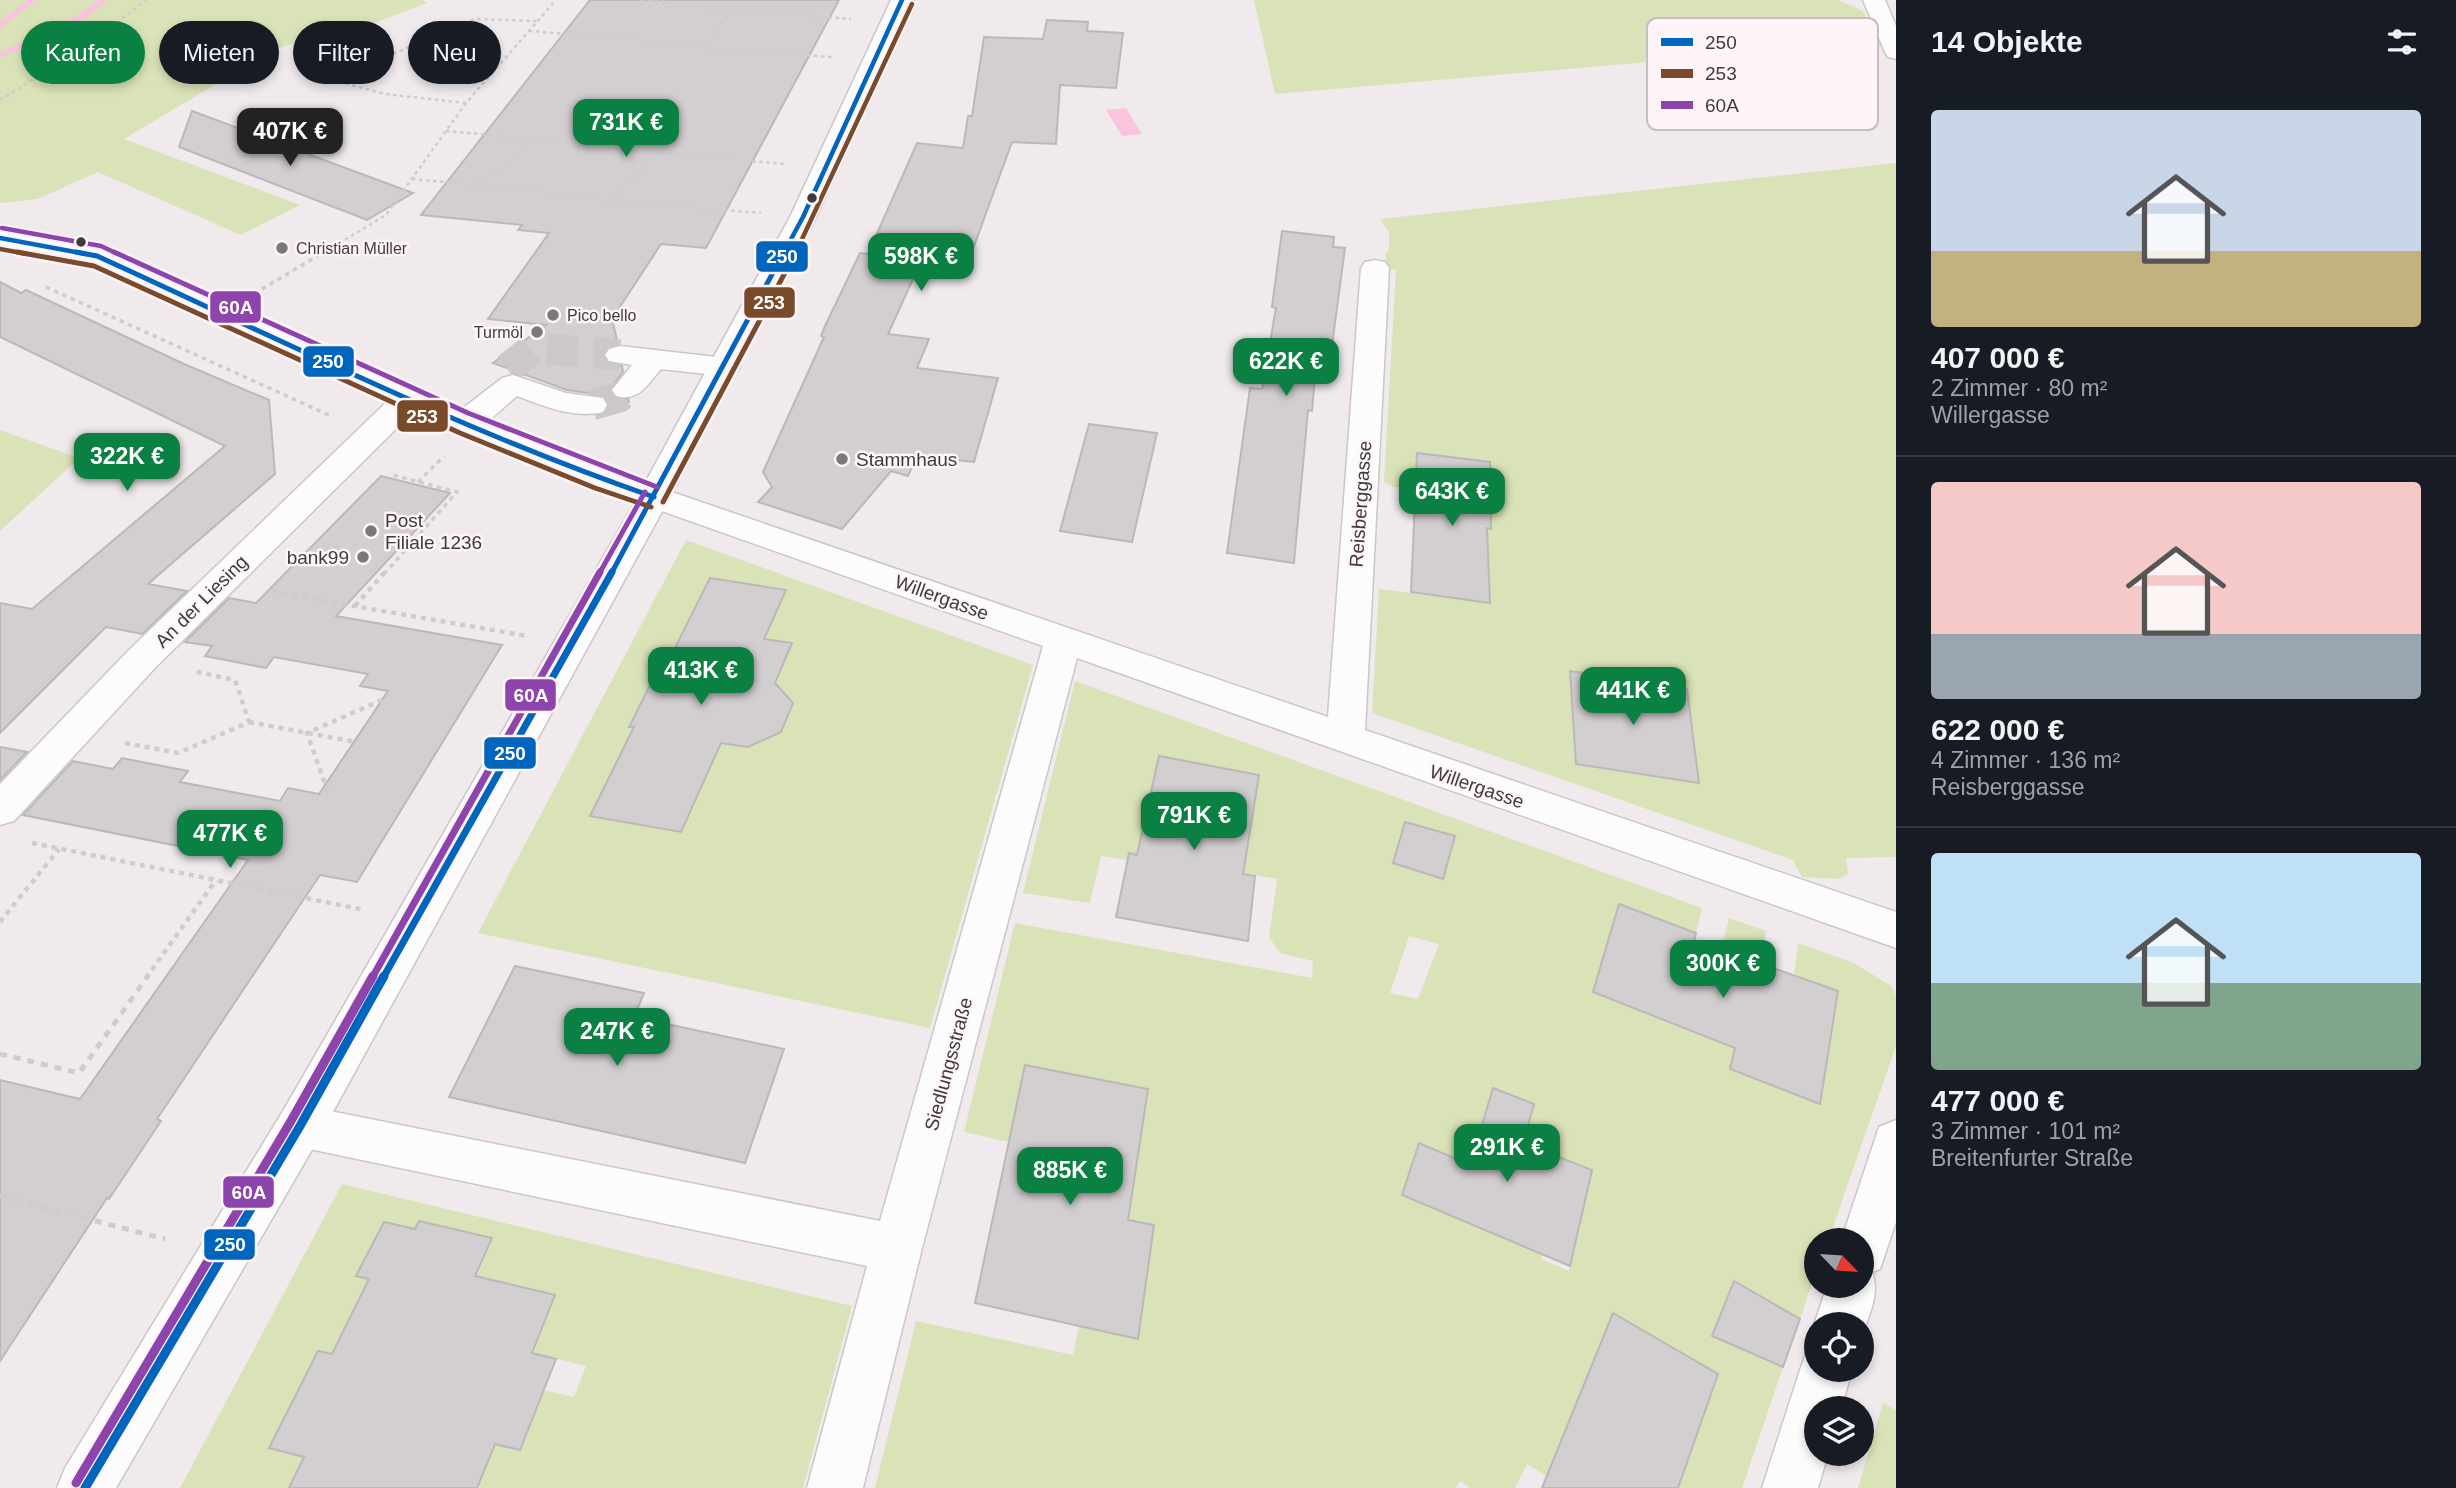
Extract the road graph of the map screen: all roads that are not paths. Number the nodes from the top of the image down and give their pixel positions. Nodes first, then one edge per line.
1 (902, 0) edge
2 (1874, 0) edge
3 (1896, 52) edge
4 (0, 238) edge
5 (1375, 268) dead end
6 (620, 355) tunnel mouth
7 (654, 358) junction
8 (724, 367) junction
9 (627, 390) tunnel mouth
10 (408, 399) junction
11 (592, 404) tunnel mouth
12 (464, 423) junction
13 (654, 497) junction
14 (1063, 641) junction
15 (1345, 740) junction
16 (0, 810) edge
17 (1896, 930) edge
18 (300, 1126) junction
19 (1896, 1142) edge
20 (1869, 1228) edge
21 (897, 1248) junction
22 (1822, 1382) edge
23 (85, 1488) edge
24 (835, 1488) edge
25 (1790, 1488) edge

1 - 8 street
2 - 3 street
4 - 10 street, Willergasse
5 - 15 street, Reisberggasse
6 - 7 street
7 - 8 street
7 - 9 street
8 - 13 street
10 - 12 street, Willergasse
10 - 16 street, An der Liesing
11 - 12 street
12 - 13 street, Willergasse
13 - 14 street, Willergasse
13 - 18 street
14 - 15 street, Willergasse
14 - 21 street, Siedlungsstraße
15 - 17 street, Willergasse
18 - 21 street
18 - 23 street
19 - 20 street
21 - 24 street, Siedlungsstraße
22 - 25 street

